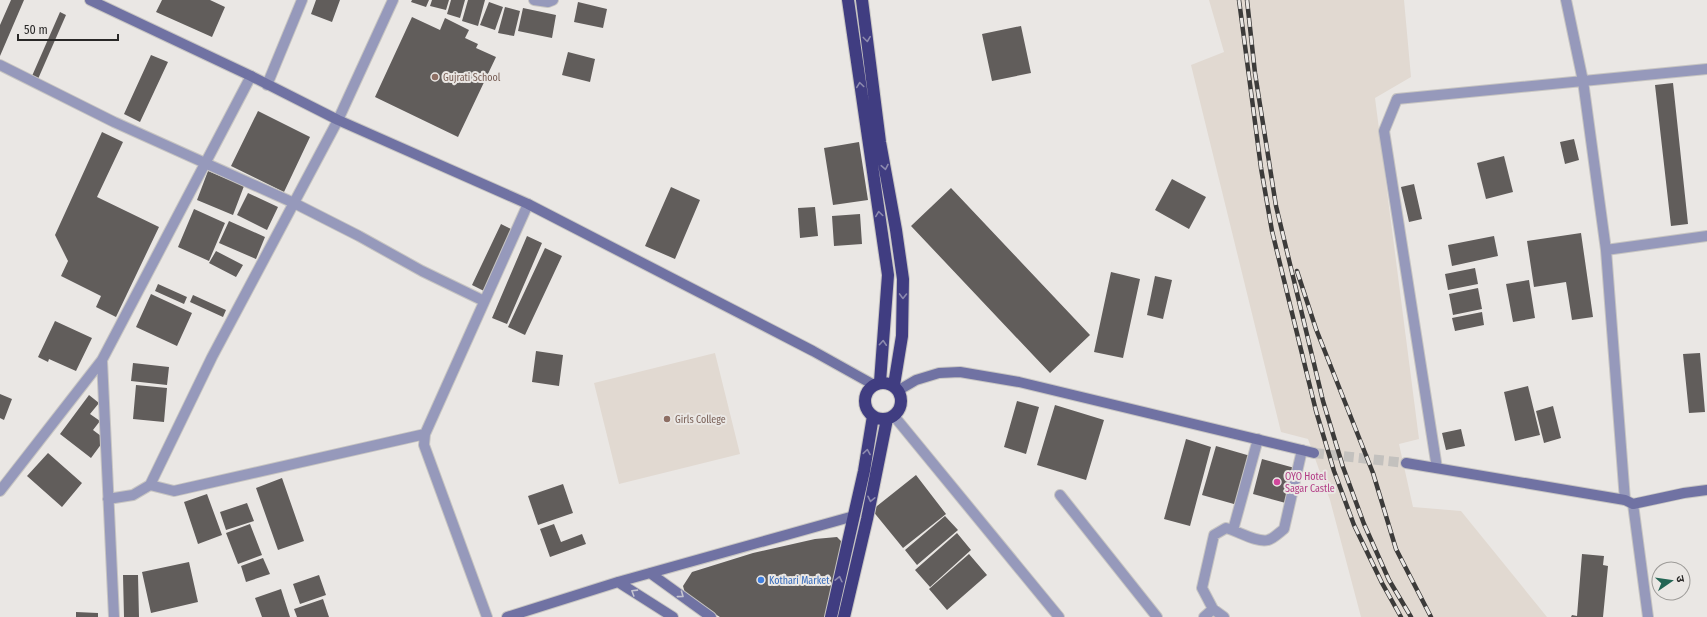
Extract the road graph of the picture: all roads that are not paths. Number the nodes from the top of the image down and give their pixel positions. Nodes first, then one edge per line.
1 (90, 0) edge
2 (302, 0) edge
3 (393, 0) edge
4 (534, 0) edge
5 (552, 0) edge
6 (848, 0) edge
7 (862, 0) edge
8 (1566, 0) edge
9 (0, 65) edge
10 (1707, 69) edge
11 (251, 76) junction
12 (1583, 81) junction
13 (267, 84) junction
14 (338, 120) junction
15 (205, 163) junction
16 (294, 202) junction
17 (528, 204) junction
18 (1707, 236) edge
19 (1606, 250) junction
20 (484, 301) junction
21 (102, 360) junction
22 (877, 383) junction
23 (897, 388) junction
24 (873, 416) junction
25 (890, 418) junction
26 (425, 434) junction
27 (1258, 439) junction
28 (1302, 450) junction
29 (1314, 452) tunnel mouth
30 (1406, 463) tunnel mouth
31 (1437, 468) junction
32 (150, 485) junction
33 (1707, 490) edge
34 (0, 491) edge
35 (1060, 495) dead end
36 (108, 499) junction
37 (1629, 502) junction
38 (854, 516) junction
39 (1234, 530) junction
40 (650, 573) junction
41 (618, 582) junction
42 (1213, 609) junction
43 (114, 617) edge
44 (487, 617) edge
45 (507, 617) edge
46 (673, 617) edge
47 (711, 617) edge
48 (831, 617) edge
49 (844, 617) edge
50 (1059, 617) edge
51 (1157, 617) edge
52 (1204, 617) edge
53 (1224, 617) edge
54 (1648, 617) edge

1 - 11 main road
2 - 13 street
3 - 14 street
4 - 5 street
22 -> 6 highway
7 -> 23 highway
8 - 12 street
9 - 15 street
10 - 12 street
11 - 13 main road
11 - 15 street
12 - 19 street
12 - 31 street
13 - 14 main road
14 - 16 street
14 - 17 main road
15 - 16 street
15 - 21 street
16 - 20 street
16 - 32 street
17 - 20 street
17 - 22 main road
18 - 19 street
19 - 37 street
20 - 26 street
21 - 34 street
21 - 36 street
22 - 23 highway
22 - 24 highway
23 - 25 highway
23 - 27 main road
24 - 25 highway
38 -> 24 highway
25 -> 49 highway
25 - 50 street
26 - 32 street
26 - 44 street
27 - 28 main road
27 - 39 street
28 - 29 main road
28 - 39 street
30 - 31 main road
31 - 37 main road
32 - 36 street
33 - 37 main road
35 - 51 street
36 - 43 street
37 - 54 street
38 - 40 main road
48 -> 38 highway
39 - 42 street
40 - 41 main road
40 -> 47 main road
41 - 45 main road
46 -> 41 main road
42 - 52 street
42 - 53 street

